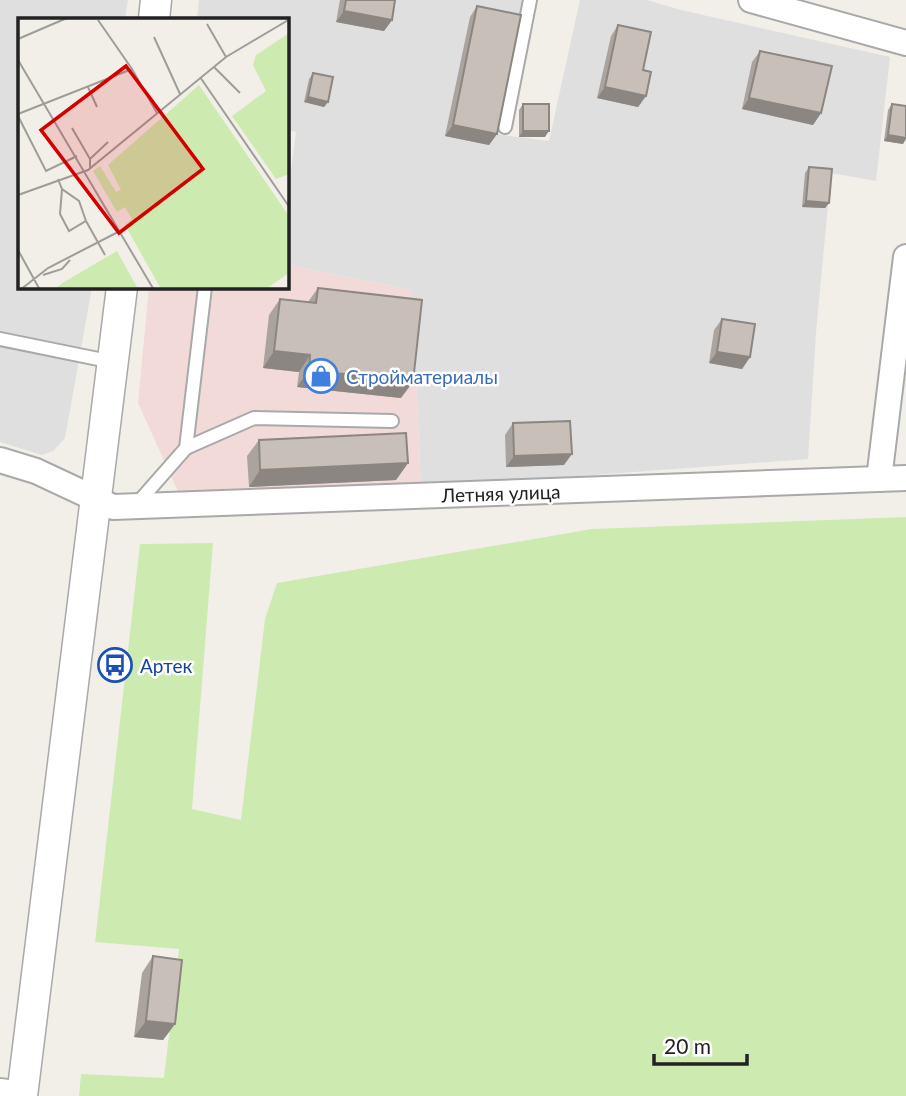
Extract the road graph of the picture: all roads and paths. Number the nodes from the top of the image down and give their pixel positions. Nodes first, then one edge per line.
1 (156, 0) edge
2 (530, 0) edge
3 (751, 0) edge
4 (154, 18) edge
5 (906, 43) edge
6 (505, 127) dead end
7 (906, 257) edge
8 (122, 289) edge
9 (205, 289) edge
10 (0, 339) edge
11 (113, 362) junction
12 (392, 421) dead end
13 (186, 448) junction
14 (0, 460) edge
15 (906, 478) edge
16 (879, 479) junction
17 (98, 499) junction
18 (135, 506) junction
19 (15, 1093) edge

1 - 4 street
2 - 6 lane
3 - 5 street
7 - 16 street
8 - 11 street
9 - 13 lane
10 - 11 lane
11 - 17 street
12 - 13 lane
13 - 18 lane
14 - 17 street, Летняя улица
15 - 16 street, Летняя улица
16 - 18 street, Летняя улица
17 - 18 street, Летняя улица
17 - 19 street

